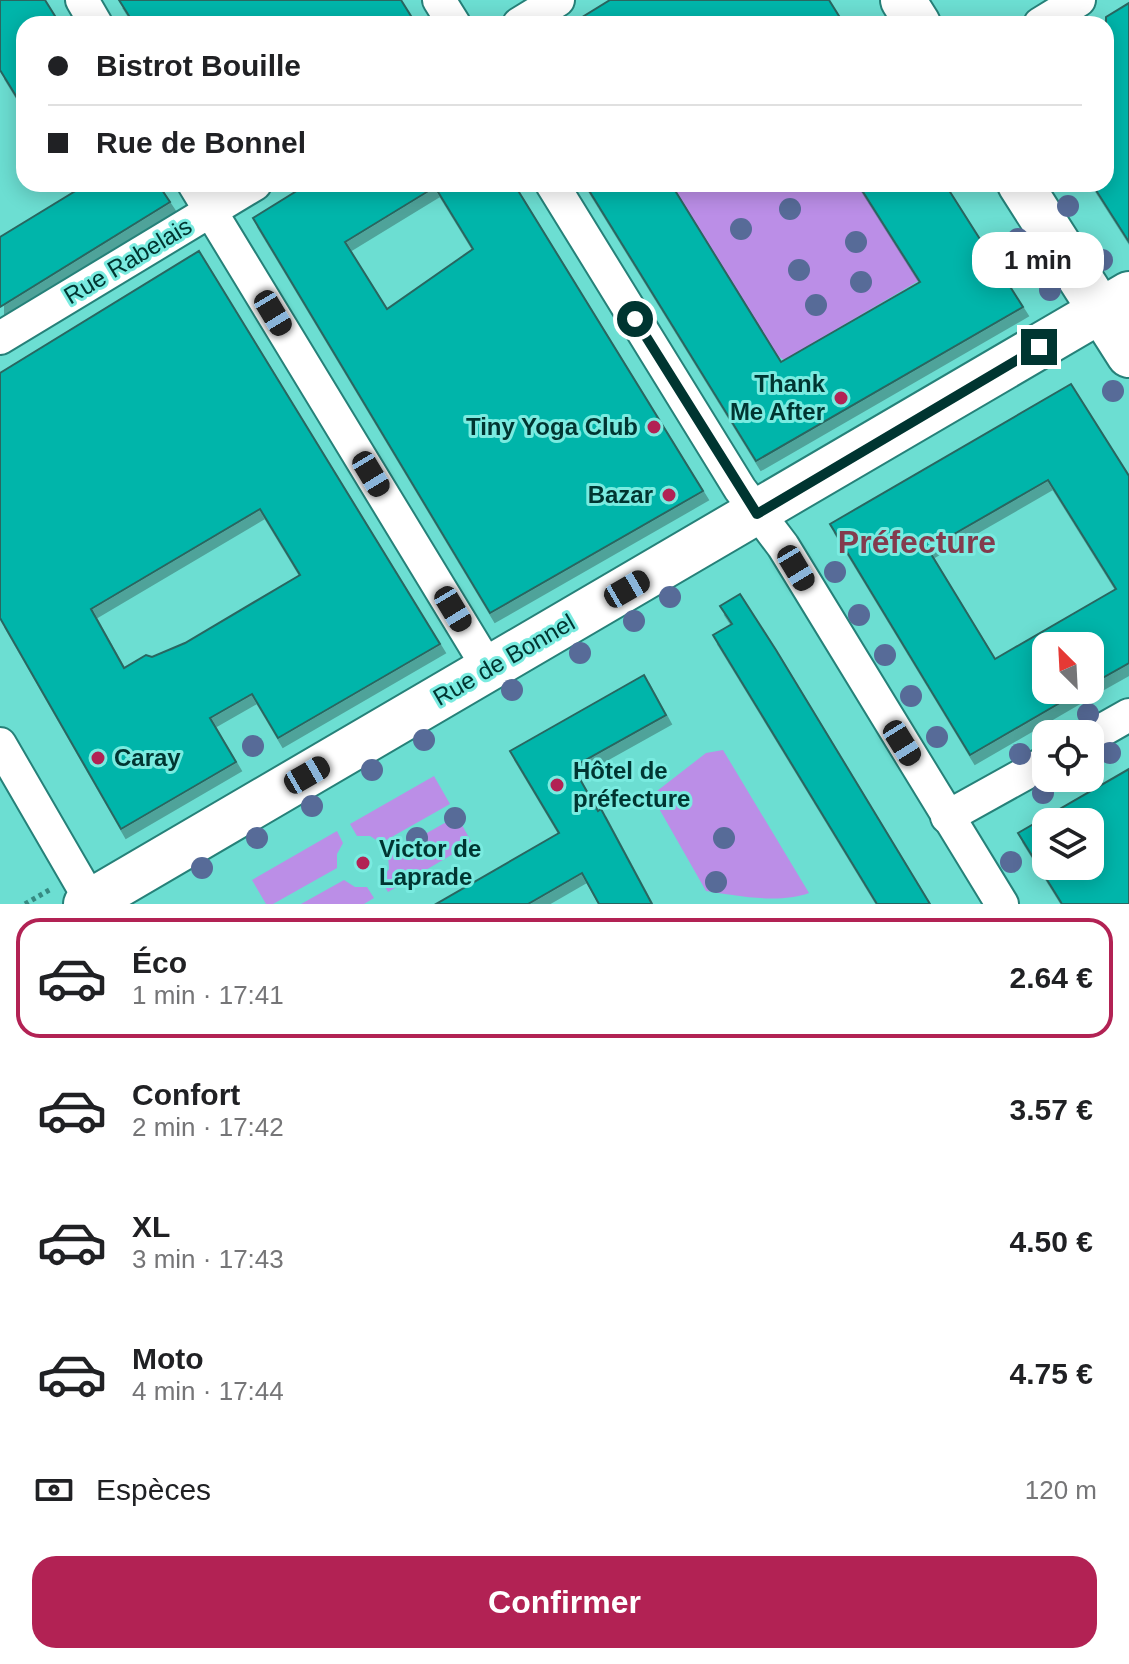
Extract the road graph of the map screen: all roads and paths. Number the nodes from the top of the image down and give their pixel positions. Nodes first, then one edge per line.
1 (558, 0) edge
2 (1079, 0) edge
3 (532, 16) edge
4 (1053, 16) edge
5 (199, 192) edge
6 (242, 192) edge
7 (557, 192) edge
8 (1026, 192) edge
9 (211, 211) junction
10 (1115, 302) edge
11 (0, 338) edge
12 (1129, 355) edge
13 (757, 514) junction
14 (489, 669) junction
15 (1129, 715) edge
16 (1104, 729) edge
17 (0, 744) edge
18 (1032, 770) edge
19 (947, 817) junction
20 (88, 903) edge
21 (1002, 904) edge

1 - 3 street
2 - 4 street
5 - 9 street
6 - 9 street, Rue Rabelais
7 - 13 street
8 - 10 main road
9 - 11 street, Rue Rabelais
9 - 14 street
10 - 12 main road
10 - 13 main road, Rue de Bonnel
13 - 14 main road, Rue de Bonnel
13 - 19 street
14 - 20 main road, Rue de Bonnel
15 - 16 street
17 - 20 street
18 - 19 street
19 - 21 street

